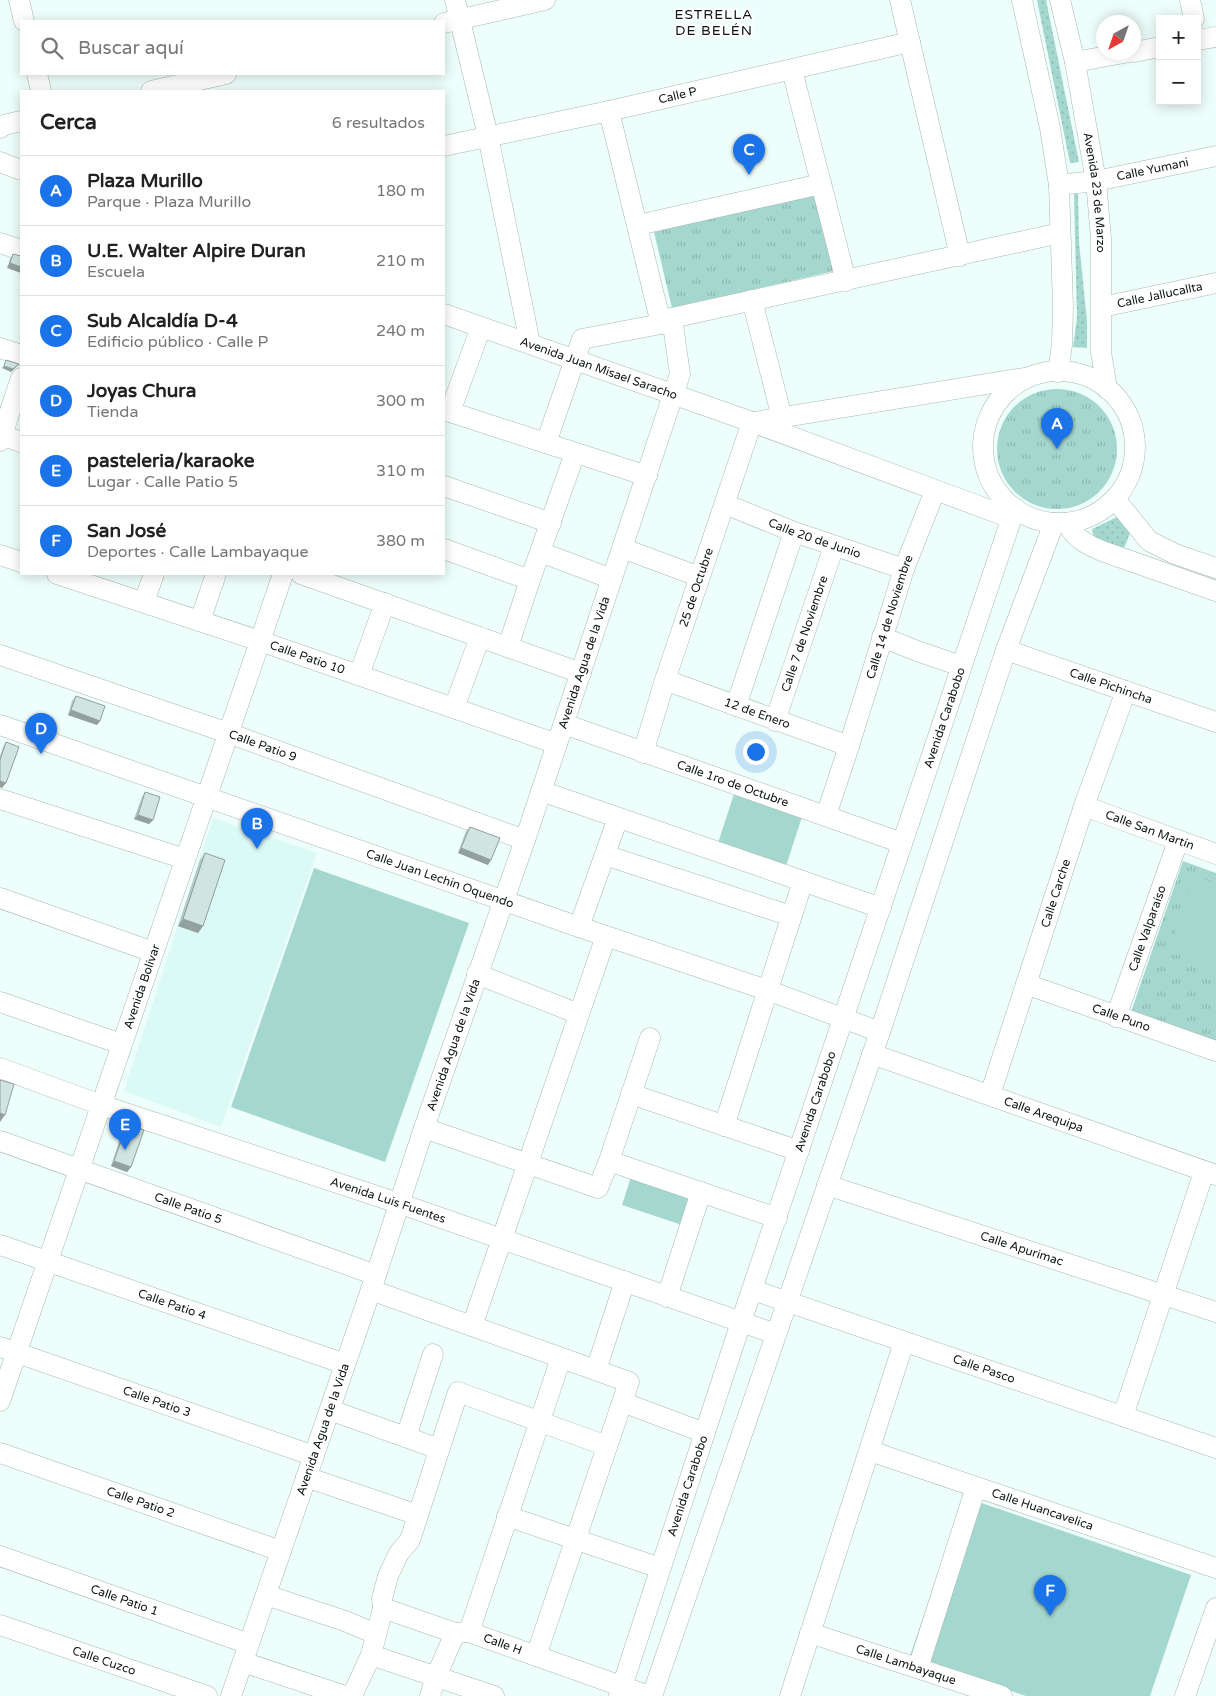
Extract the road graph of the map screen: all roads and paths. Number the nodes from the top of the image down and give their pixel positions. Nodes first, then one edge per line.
1 (19, 0) edge
2 (545, 0) edge
3 (900, 0) edge
4 (1022, 0) edge
5 (1060, 0) edge
6 (1190, 0) edge
7 (452, 14) edge
8 (1193, 15) edge
9 (24, 20) edge
10 (910, 42) junction
11 (1156, 48) edge
12 (1141, 51) edge
13 (1096, 58) edge
14 (1075, 62) junction
15 (792, 70) junction
16 (37, 75) edge
17 (222, 75) edge
18 (41, 90) edge
19 (154, 90) edge
20 (609, 111) junction
21 (20, 121) edge
22 (0, 128) edge
23 (488, 136) junction
24 (445, 146) edge
25 (1216, 156) edge
26 (0, 162) edge
27 (20, 170) edge
28 (1096, 181) junction
29 (821, 184) junction
30 (1059, 185) junction
31 (638, 225) junction
32 (1060, 233) junction
33 (0, 243) edge
34 (20, 250) edge
35 (960, 256) junction
36 (846, 281) junction
37 (1216, 283) edge
38 (752, 300) junction
39 (1102, 307) junction
40 (445, 314) edge
41 (666, 321) junction
42 (481, 326) junction
43 (530, 343) junction
44 (0, 348) edge
45 (20, 355) edge
46 (574, 359) junction
47 (1058, 372) junction
48 (1034, 376) junction
49 (20, 381) edge
50 (1107, 389) junction
51 (672, 394) junction
52 (447, 411) edge
53 (782, 418) junction
54 (752, 422) junction
55 (1, 438) edge
56 (20, 442) edge
57 (546, 443) junction
58 (575, 453) junction
59 (647, 476) junction
60 (445, 486) edge
61 (935, 491) junction
62 (1115, 500) junction
63 (725, 504) junction
64 (1013, 513) junction
65 (550, 523) junction
66 (1061, 523) junction
67 (794, 532) junction
68 (834, 546) junction
69 (622, 548) junction
70 (445, 549) edge
71 (540, 552) junction
72 (0, 555) edge
73 (20, 562) edge
74 (1216, 568) edge
75 (904, 569) junction
76 (60, 575) edge
77 (154, 575) edge
78 (216, 575) edge
79 (283, 575) edge
80 (304, 575) edge
81 (700, 577) junction
82 (612, 579) junction
83 (530, 580) junction
84 (1216, 591) edge
85 (144, 602) junction
86 (385, 604) junction
87 (200, 621) junction
88 (882, 636) junction
89 (480, 637) junction
90 (260, 641) junction
91 (508, 647) junction
92 (1006, 650) junction
93 (0, 655) edge
94 (961, 666) junction
95 (581, 673) junction
96 (359, 675) junction
97 (665, 680) junction
98 (1126, 691) junction
99 (736, 706) junction
100 (454, 708) junction
101 (776, 721) junction
102 (1216, 722) edge
103 (564, 724) junction
104 (0, 725) edge
105 (228, 733) junction
106 (557, 744) junction
107 (849, 746) junction
108 (643, 753) junction
109 (541, 791) junction
110 (206, 796) junction
111 (0, 799) edge
112 (1084, 806) junction
113 (826, 816) junction
114 (618, 818) junction
115 (525, 840) junction
116 (1178, 841) junction
117 (902, 843) junction
118 (1216, 854) edge
119 (605, 855) junction
120 (185, 860) junction
121 (803, 881) junction
122 (0, 898) edge
123 (502, 900) junction
124 (881, 908) junction
125 (791, 916) junction
126 (579, 927) junction
127 (606, 936) junction
128 (153, 952) junction
129 (477, 974) junction
130 (1026, 984) junction
131 (767, 990) junction
132 (0, 1002) edge
133 (579, 1014) junction
134 (1116, 1017) junction
135 (844, 1018) junction
136 (880, 1032) junction
137 (650, 1038) dead end
138 (121, 1044) junction
139 (1216, 1050) edge
140 (872, 1054) junction
141 (0, 1068) edge
142 (631, 1094) junction
143 (990, 1096) junction
144 (102, 1105) junction
145 (724, 1126) junction
146 (424, 1128) junction
147 (0, 1141) edge
148 (799, 1151) junction
149 (609, 1161) junction
150 (528, 1164) junction
151 (80, 1168) junction
152 (1210, 1174) edge
153 (827, 1185) junction
154 (701, 1192) junction
155 (398, 1202) junction
156 (776, 1218) junction
157 (502, 1239) junction
158 (0, 1245) edge
159 (48, 1261) junction
160 (373, 1282) junction
161 (624, 1282) junction
162 (753, 1290) junction
163 (1163, 1295) junction
164 (667, 1296) junction
165 (787, 1302) junction
166 (1216, 1312) edge
167 (742, 1322) junction
168 (472, 1326) junction
169 (776, 1334) junction
170 (904, 1342) junction
171 (8, 1350) edge
172 (433, 1354) dead end
173 (561, 1358) junction
174 (345, 1364) junction
175 (596, 1370) junction
176 (0, 1401) edge
177 (622, 1402) junction
178 (330, 1410) junction
179 (1123, 1416) junction
180 (539, 1421) junction
181 (705, 1432) junction
182 (406, 1438) junction
183 (607, 1446) junction
184 (1216, 1448) edge
185 (439, 1450) junction
186 (870, 1451) junction
187 (0, 1453) edge
188 (314, 1456) junction
189 (306, 1477) junction
190 (976, 1487) junction
191 (418, 1515) junction
192 (508, 1516) junction
193 (576, 1539) junction
194 (281, 1551) junction
195 (0, 1556) edge
196 (660, 1568) junction
197 (1216, 1568) edge
198 (266, 1595) junction
199 (383, 1608) junction
200 (1216, 1608) edge
201 (0, 1625) edge
202 (462, 1633) junction
203 (810, 1633) junction
204 (376, 1634) junction
205 (246, 1653) junction
206 (371, 1655) junction
207 (536, 1656) junction
208 (918, 1668) junction
209 (433, 1687) edge
210 (621, 1691) edge
211 (207, 1696) edge
212 (231, 1696) edge
213 (345, 1696) edge
214 (352, 1696) edge
215 (494, 1696) edge
216 (651, 1696) edge
217 (790, 1696) edge
218 (1002, 1696) edge
219 (1185, 1696) edge

1 - 9 street
2 - 7 street
3 - 10 street
4 - 30 street
5 - 14 street, Avenida 23 de Marzo
6 - 8 street
7 - 23 street
10 - 15 street, Calle P
10 - 35 street
11 - 12 street
13 - 14 street
14 - 28 street, Avenida 23 de Marzo
15 - 20 street, Calle P
15 - 29 street
16 - 18 street
17 - 19 street
20 - 23 street, Calle P
20 - 31 street, Avenida Agua de la Vida
21 - 22 street
23 - 24 street, Calle P
23 - 43 street
25 - 28 street, Calle Yumani
26 - 27 street
28 - 30 street, Calle Yumani
28 - 39 street, Avenida 23 de Marzo
29 - 31 street
29 - 36 street
30 - 32 street
31 - 41 street, Avenida Agua de la Vida
32 - 35 street
32 - 47 street
33 - 34 street
35 - 36 street
36 - 38 street
37 - 39 street, Calle Jallucallta
38 - 41 street
38 - 53 street
39 - 50 street, Avenida 23 de Marzo
40 - 42 street, Avenida Juan Misael Saracho
41 - 46 street
41 - 51 street, Avenida Agua de la Vida
42 - 43 street, Avenida Juan Misael Saracho
42 - 52 street
43 - 46 street, Avenida Juan Misael Saracho
44 - 45 street
46 - 51 street, Avenida Juan Misael Saracho
46 - 57 street
47 - 48 street
47 - 50 street
48 - 53 street, Avenida Juan Misael Saracho
48 - 64 street
49 - 55 street
50 - 62 street
51 - 54 street, Avenida Juan Misael Saracho
51 - 59 street, Avenida Agua de la Vida
52 - 57 street
53 - 54 street, Avenida Juan Misael Saracho
54 - 61 street, Avenida Juan Misael Saracho
54 - 63 street, 25 de Octubre
55 - 56 street
57 - 58 street
58 - 59 street
58 - 65 street
59 - 69 street, Avenida Agua de la Vida
60 - 65 street
61 - 64 street, Avenida Juan Misael Saracho
61 - 75 street, Calle 14 de Noviembre
62 - 66 street
62 - 74 street
63 - 67 street, Calle 20 de Junio
63 - 81 street, 25 de Octubre
64 - 66 street
64 - 94 street, Avenida Carabobo
65 - 71 street
66 - 84 street
66 - 92 street
67 - 68 street, Calle 20 de Junio
67 - 99 street
68 - 75 street, Calle 20 de Junio
68 - 101 street, Calle 7 de Noviembre
69 - 81 street
69 - 82 street, Avenida Agua de la Vida
70 - 83 street
71 - 82 street
71 - 83 street
72 - 73 street
75 - 88 street, Calle 14 de Noviembre
76 - 85 street, Calle Patio 10
77 - 85 street
78 - 87 street
79 - 90 street, Avenida Bolívar
80 - 86 street
81 - 97 street, 25 de Octubre
82 - 95 street, Avenida Agua de la Vida
83 - 91 street
85 - 87 street, Calle Patio 10
86 - 89 street
86 - 96 street
87 - 90 street, Calle Patio 10
88 - 94 street
88 - 107 street, Calle 14 de Noviembre
89 - 91 street
89 - 100 street
90 - 96 street, Calle Patio 10
90 - 105 street, Avenida Bolívar
91 - 95 street
92 - 98 street, Calle Pichincha
92 - 136 street
93 - 105 street, Calle Patio 9
94 - 117 street, Avenida Carabobo
95 - 103 street, Avenida Agua de la Vida
96 - 100 street, Calle Patio 10
97 - 99 street, 12 de Enero
97 - 108 street, 25 de Octubre
98 - 102 street, Calle Pichincha
98 - 112 street, Calle Carche
99 - 101 street, 12 de Enero
100 - 106 street, Calle Patio 10
101 - 107 street, 12 de Enero
103 - 106 street, Avenida Agua de la Vida
103 - 108 street, Calle 1ro de Octubre
104 - 110 street, Calle Juan Lechin Oquendo
105 - 110 street, Avenida Bolívar
105 - 115 street, Calle Patio 9
106 - 109 street, Avenida Agua de la Vida
107 - 113 street, Calle 14 de Noviembre
108 - 113 street, Calle 1ro de Octubre
109 - 114 street
109 - 115 street, Avenida Agua de la Vida
110 - 120 street, Avenida Bolívar
110 - 123 street, Calle Juan Lechin Oquendo
111 - 120 street
112 - 116 street, Calle San Martín
112 - 130 street, Calle Carche
113 - 117 street, Calle 1ro de Octubre
114 - 119 street
114 - 121 street
115 - 123 street, Avenida Agua de la Vida
116 - 118 street, Calle San Martín
116 - 134 street, Calle Valparaíso
117 - 124 street, Avenida Carabobo
119 - 125 street
119 - 126 street
120 - 128 street, Avenida Bolívar
121 - 124 street
121 - 125 street
122 - 128 street
123 - 126 street, Calle Juan Lechin Oquendo
123 - 129 street, Avenida Agua de la Vida
124 - 135 street, Avenida Carabobo
125 - 131 street
126 - 127 street, Calle Juan Lechin Oquendo
127 - 131 street, Calle Juan Lechin Oquendo
127 - 133 street
128 - 138 street, Avenida Bolívar
129 - 133 street
129 - 146 street, Avenida Agua de la Vida
130 - 134 street, Calle Puno
130 - 143 street, Calle Carche
131 - 135 street, Calle Juan Lechin Oquendo
131 - 145 street
132 - 138 street
133 - 150 street
134 - 139 street, Calle Puno
135 - 136 street, Calle Juan Lechin Oquendo
135 - 148 street, Avenida Carabobo
136 - 140 street
137 - 142 street
138 - 144 street, Avenida Bolívar
140 - 143 street, Calle Arequipa
140 - 153 street
141 - 144 street, Avenida Luis Fuentes
142 - 145 street
142 - 149 street
143 - 152 street, Calle Arequipa
144 - 151 street, Avenida Bolívar
144 - 155 street, Avenida Luis Fuentes
145 - 148 street
146 - 150 street
146 - 155 street, Avenida Agua de la Vida
147 - 151 street, Calle Patio 5
148 - 156 street, Avenida Carabobo
149 - 150 street
149 - 154 street
150 - 157 street
151 - 159 street, Avenida Bolívar
151 - 160 street, Calle Patio 5
152 - 163 street
153 - 163 street, Calle Apurimac
153 - 165 street
154 - 156 street
154 - 164 street
155 - 157 street, Avenida Luis Fuentes
155 - 160 street, Avenida Agua de la Vida
156 - 162 street, Avenida Carabobo
157 - 161 street, Avenida Luis Fuentes
157 - 168 street
158 - 159 street, Calle Patio 4
159 - 171 street, Avenida Bolívar
159 - 174 street, Calle Patio 4
160 - 168 street, Calle Patio 5
160 - 174 street, Avenida Agua de la Vida
161 - 164 street, Avenida Luis Fuentes
161 - 175 street
162 - 165 street, Calle Pasco
162 - 167 street, Avenida Carabobo
163 - 166 street, Calle Apurimac
163 - 179 street
164 - 167 street, Avenida Luis Fuentes
165 - 169 street
165 - 170 street, Calle Pasco
167 - 169 street, Avenida Luis Fuentes
167 - 181 street, Avenida Carabobo
168 - 173 street, Calle Patio 5
169 - 216 street
170 - 179 street, Calle Pasco
170 - 186 street
171 - 176 street, Avenida Bolívar
171 - 188 street, Calle Patio 3
172 - 182 street
173 - 175 street, Calle Patio 5
173 - 180 street
174 - 178 street, Avenida Agua de la Vida
175 - 177 street, Calle Patio 5
177 - 181 street
177 - 183 street
178 - 182 street
178 - 188 street, Avenida Agua de la Vida
179 - 184 street, Calle Pasco
180 - 183 street
180 - 185 street
180 - 192 street
181 - 196 street, Avenida Carabobo
182 - 185 street
183 - 193 street
185 - 191 street
186 - 190 street, Calle Huancavelica
186 - 203 street
187 - 194 street, Calle Patio 2
188 - 189 street, Avenida Agua de la Vida
189 - 191 street
189 - 194 street, Avenida Agua de la Vida
190 - 197 street, Calle Huancavelica
190 - 208 street
191 - 199 street
192 - 193 street
192 - 202 street
193 - 196 street
193 - 207 street
194 - 198 street, Avenida Agua de la Vida
195 - 205 street, Calle Patio 1
196 - 210 street, Avenida Carabobo
198 - 204 street
198 - 205 street, Avenida Agua de la Vida
199 - 202 street, Calle H
199 - 204 street
200 - 219 street
201 - 211 street, Calle Cuzco
202 - 207 street, Calle H
202 - 209 street
203 - 208 street, Calle Lambayaque
203 - 217 street
204 - 206 street
205 - 212 street, Avenida Agua de la Vida
205 - 213 street, Calle Patio 1
206 - 209 street
206 - 214 street
207 - 210 street, Calle H
208 - 218 street, Calle Lambayaque
209 - 215 street
210 - 216 street, Calle H

